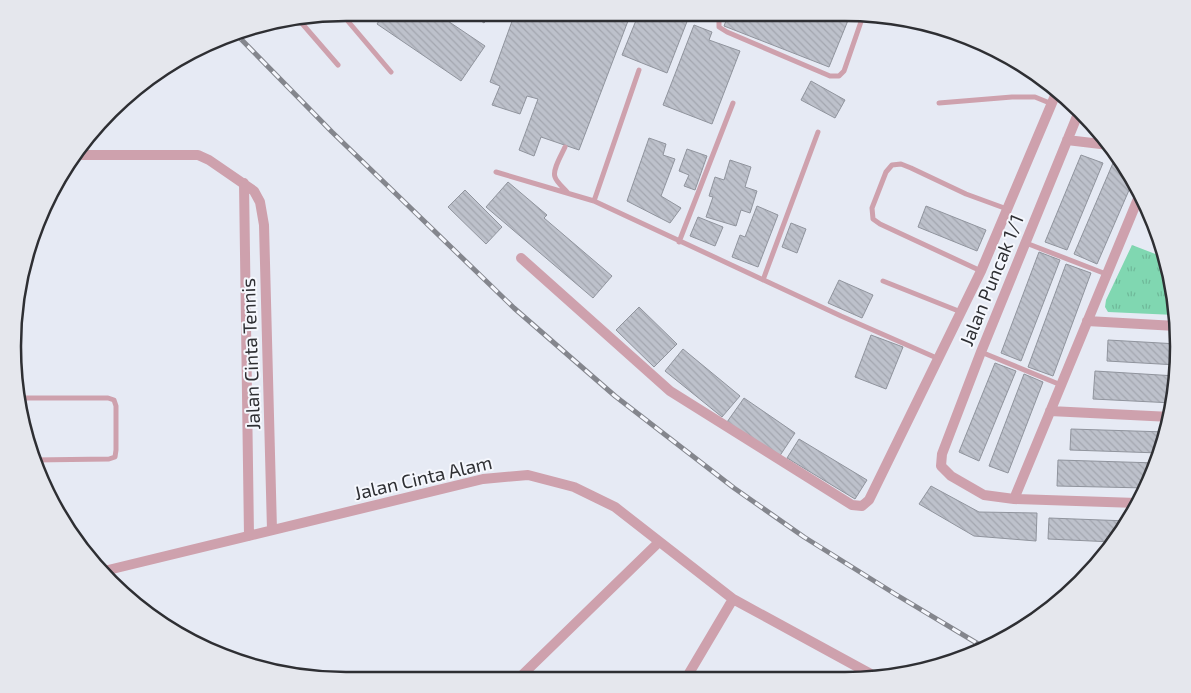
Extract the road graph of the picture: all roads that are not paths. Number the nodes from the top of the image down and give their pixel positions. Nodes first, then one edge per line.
1 (348, 21) edge
2 (719, 21) edge
3 (861, 22) edge
4 (302, 24) edge
5 (338, 64) dead end
6 (639, 70) dead end
7 (391, 72) dead end
8 (1054, 98) edge
9 (733, 103) dead end
10 (939, 103) dead end
11 (1052, 104) junction
12 (1076, 119) edge
13 (818, 132) dead end
14 (1067, 140) junction
15 (1099, 144) edge
16 (565, 147) dead end
17 (84, 155) edge
18 (496, 172) dead end
19 (244, 184) junction
20 (568, 194) junction
21 (594, 202) junction
22 (1136, 203) edge
23 (1007, 209) junction
24 (264, 225) junction
25 (245, 226) junction
26 (679, 242) junction
27 (1025, 243) junction
28 (521, 258) dead end
29 (981, 271) junction
30 (1106, 274) junction
31 (763, 280) junction
32 (883, 281) dead end
33 (962, 312) junction
34 (1087, 321) junction
35 (1169, 326) edge
36 (981, 352) junction
37 (939, 360) junction
38 (1061, 384) junction
39 (25, 398) edge
40 (1050, 411) junction
41 (1162, 417) edge
42 (42, 460) edge
43 (1014, 500) junction
44 (1129, 504) edge
45 (272, 530) junction
46 (249, 536) junction
47 (659, 542) junction
48 (110, 569) edge
49 (733, 600) junction
50 (865, 671) edge
51 (525, 672) edge
52 (690, 672) edge

1 - 7 lane
2 - 3 lane
4 - 5 lane
6 - 21 lane
8 - 11 street
9 - 26 lane
10 - 11 lane
11 - 23 street
12 - 14 street, Jalan Puncak 1/1
13 - 31 lane
14 - 15 street
14 - 27 street, Jalan Puncak 1/1
16 - 20 lane
17 - 19 street, Jalan Cinta Tennis
18 - 20 lane
19 - 24 street, Jalan Cinta Tennis
19 - 25 street, Jalan Cinta Tennis
20 - 21 lane
21 - 26 lane
22 - 30 street
23 - 29 street
23 - 29 lane
24 - 25 street
24 - 45 street, Jalan Cinta Tennis
25 - 46 street, Jalan Cinta Tennis
26 - 31 lane
27 - 30 lane
27 - 36 street, Jalan Puncak 1/1
28 - 37 street
29 - 33 street
30 - 34 street
31 - 37 lane
32 - 33 lane
33 - 37 street
34 - 35 street
34 - 38 street
36 - 38 lane
36 - 43 street, Jalan Puncak 1/1
38 - 40 street
39 - 42 lane
40 - 41 street
40 - 43 street
43 - 44 street
45 - 46 street, Jalan Cinta Alam
45 - 47 street, Jalan Cinta Alam
46 - 48 street, Jalan Cinta Alam
47 - 49 street, Jalan Cinta Alam
47 - 51 street
49 - 50 street, Jalan Cinta Alam
49 - 52 street

